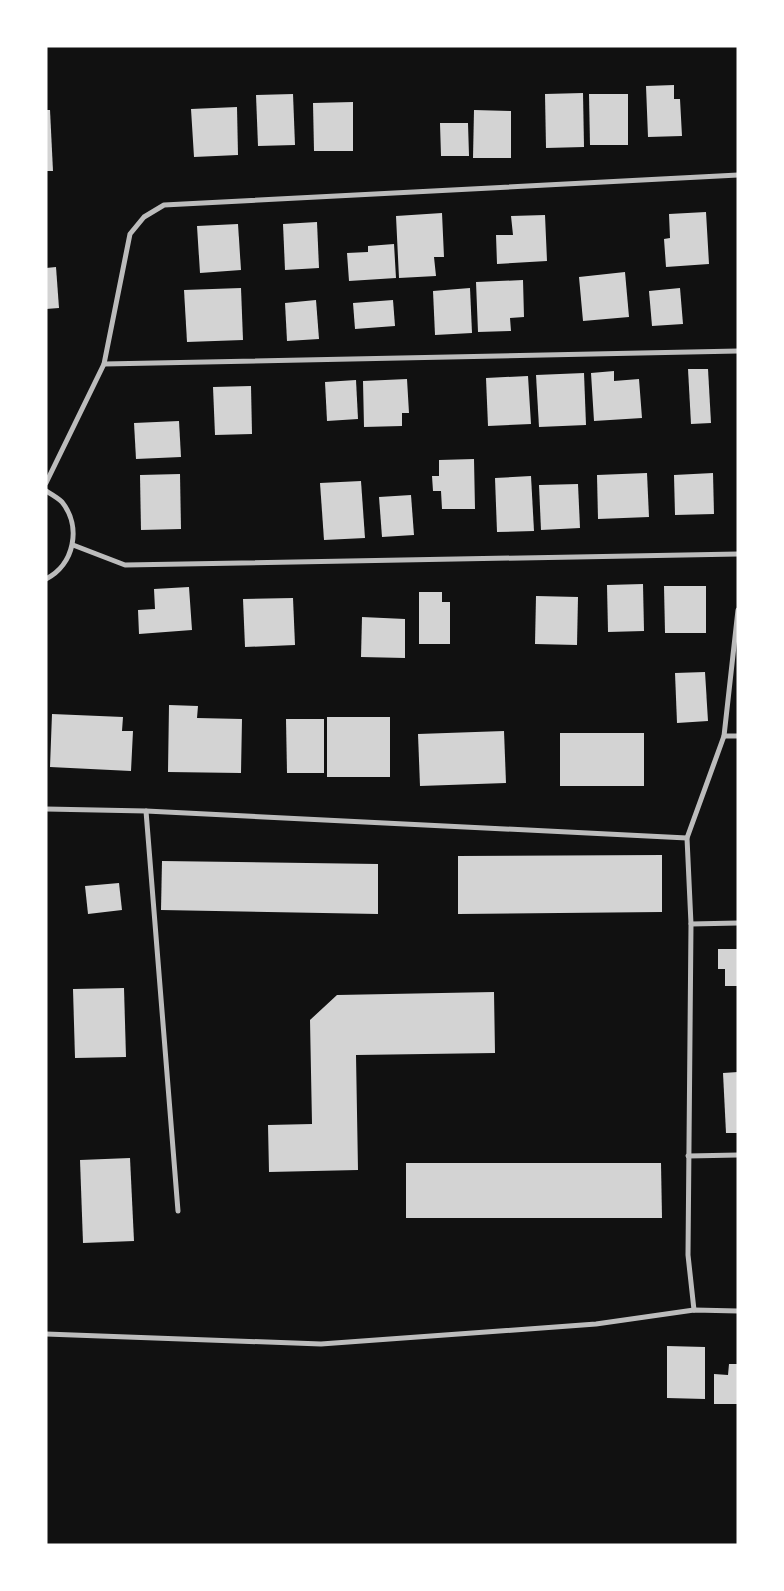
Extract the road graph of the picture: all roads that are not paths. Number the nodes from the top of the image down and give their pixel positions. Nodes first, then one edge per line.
1 (738, 175) edge
2 (738, 351) edge
3 (104, 364) junction
4 (46, 483) edge
5 (46, 491) edge
6 (73, 545) junction
7 (738, 554) edge
8 (46, 580) edge
9 (738, 610) edge
10 (724, 736) junction
11 (738, 736) edge
12 (46, 809) edge
13 (146, 811) junction
14 (687, 838) junction
15 (738, 923) edge
16 (691, 924) junction
17 (738, 1155) edge
18 (688, 1156) junction
19 (178, 1211) dead end
20 (694, 1310) junction
21 (738, 1311) edge
22 (46, 1334) edge

1 - 3 street
2 - 3 street
3 - 4 street
5 - 6 street
6 - 7 street
6 - 8 street
9 - 10 street
10 - 11 street
10 - 14 street
12 - 13 street
13 - 14 street
13 - 19 street
14 - 16 street
15 - 16 street
16 - 18 street
17 - 18 street
18 - 20 street
20 - 21 street
20 - 22 street

